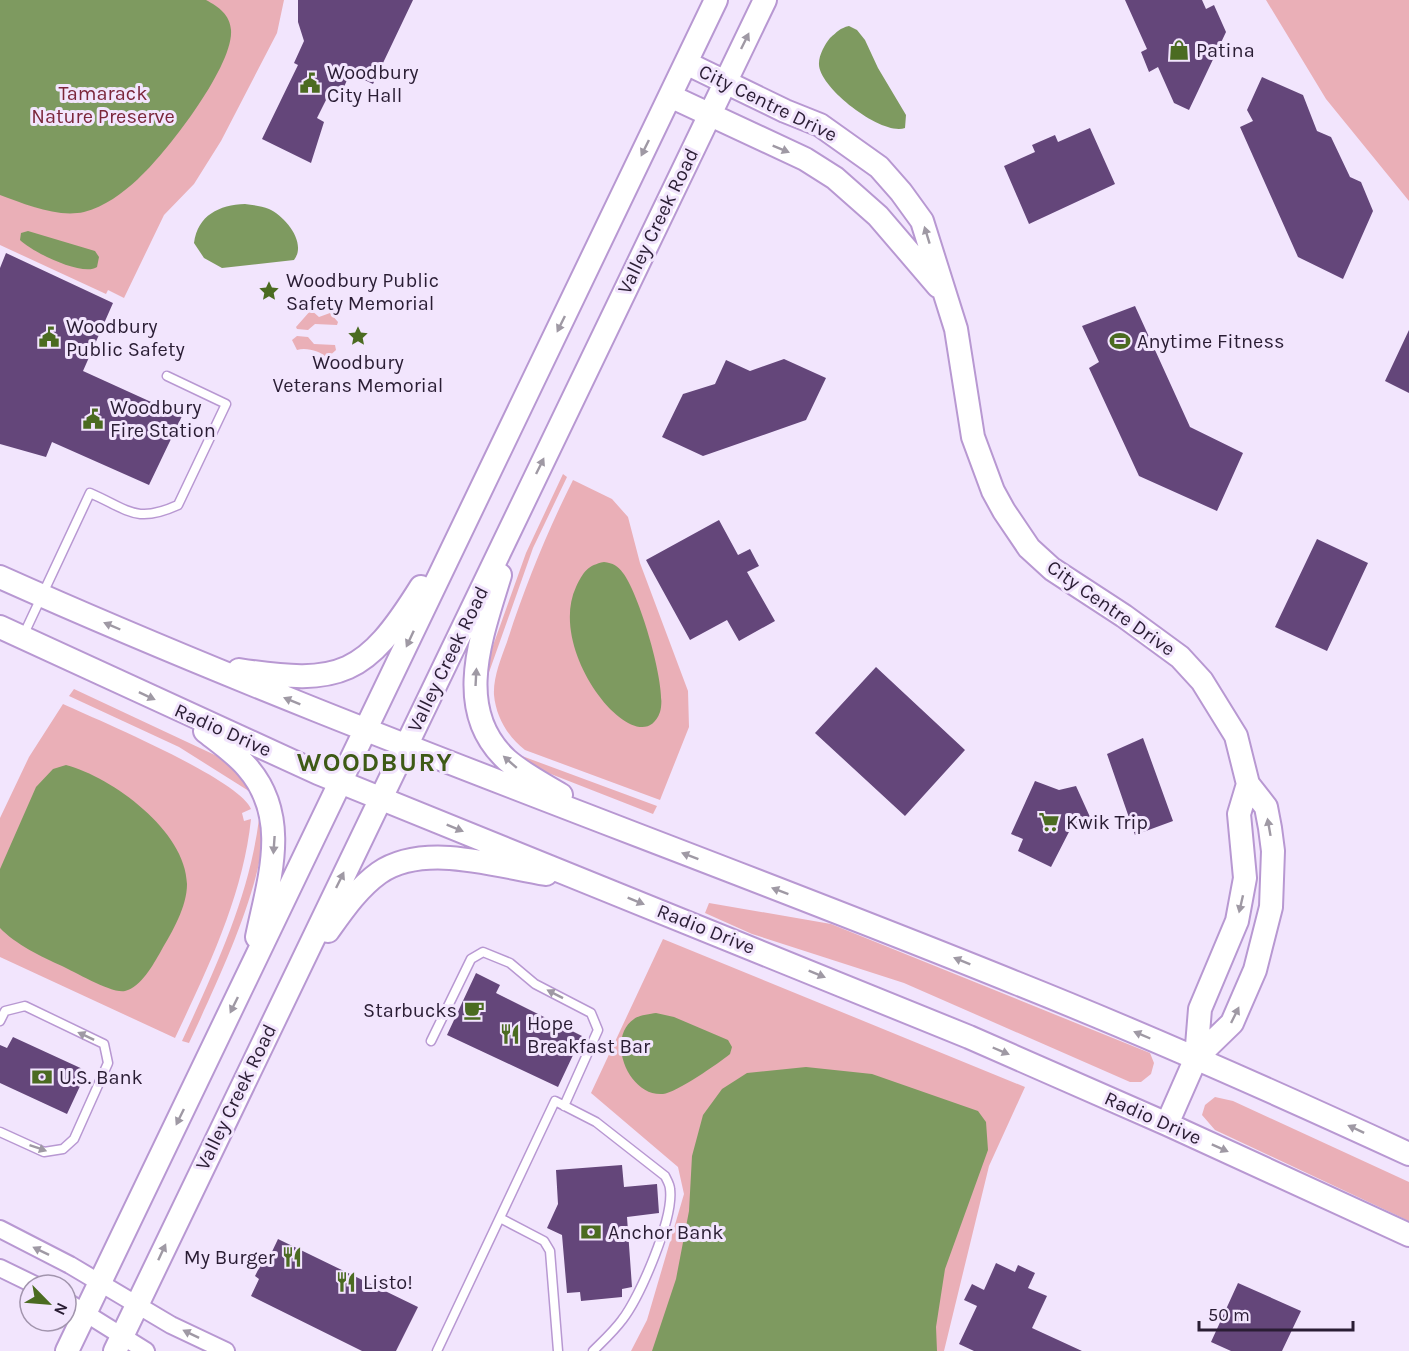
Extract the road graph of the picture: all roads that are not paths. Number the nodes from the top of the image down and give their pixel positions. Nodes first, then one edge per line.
1 (716, 0) edge
2 (765, 0) edge
3 (686, 63) junction
4 (725, 83) junction
5 (670, 96) junction
6 (709, 115) junction
7 (943, 291) junction
8 (167, 376) dead end
9 (483, 486) junction
10 (522, 505) junction
11 (0, 578) edge
12 (42, 596) junction
13 (0, 627) edge
14 (22, 638) junction
15 (202, 665) junction
16 (181, 712) junction
17 (366, 730) junction
18 (406, 746) junction
19 (341, 782) junction
20 (1248, 784) junction
21 (380, 798) junction
22 (613, 827) junction
23 (589, 881) junction
24 (250, 971) junction
25 (294, 977) junction
26 (0, 1021) edge
27 (431, 1041) dead end
28 (1196, 1058) junction
29 (564, 1106) junction
30 (1167, 1124) junction
31 (0, 1132) edge
32 (1409, 1154) edge
33 (500, 1218) junction
34 (0, 1229) edge
35 (1409, 1235) edge
36 (0, 1268) edge
37 (18, 1277) edge
38 (100, 1283) junction
39 (137, 1304) junction
40 (78, 1305) edge
41 (78, 1309) edge
42 (71, 1333) edge
43 (119, 1344) edge
44 (67, 1351) edge
45 (146, 1351) edge
46 (226, 1351) edge
47 (437, 1351) edge
48 (558, 1351) edge
49 (593, 1351) edge

1 - 3 main road
4 -> 2 main road, Valley Creek Road
3 - 4 main road, City Centre Drive
3 - 5 main road
4 - 6 main road, Valley Creek Road
7 -> 4 main road, City Centre Drive
5 - 6 main road, City Centre Drive
5 -> 9 main road
6 -> 7 main road, City Centre Drive
10 -> 6 main road, Valley Creek Road
7 - 20 main road, City Centre Drive
8 - 12 lane
9 - 15 main road
9 -> 17 main road
10 - 18 main road, Valley Creek Road
22 -> 10 main road
11 - 12 main road
12 - 14 lane
15 -> 12 main road
13 - 14 main road, Radio Drive
14 -> 16 main road, Radio Drive
17 -> 15 main road
16 - 19 main road, Radio Drive
16 -> 24 main road
17 - 18 main road
17 - 19 main road
18 - 21 main road, Valley Creek Road
18 - 22 main road
19 - 21 main road, Radio Drive
19 - 24 main road
20 -> 28 main road, City Centre Drive
28 -> 20 main road, City Centre Drive
21 -> 23 main road, Radio Drive
25 -> 21 main road, Valley Creek Road
28 -> 22 main road
23 - 25 main road
23 -> 30 main road, Radio Drive
24 -> 38 main road
39 -> 25 main road, Valley Creek Road
31 -> 26 lane
29 -> 27 lane
28 - 30 main road, City Centre Drive
32 -> 28 main road
29 - 33 lane
29 - 49 lane
30 -> 35 main road, Radio Drive
33 - 47 lane
33 - 48 lane
38 -> 34 street
36 - 37 street
38 - 39 street
38 - 40 main road
39 - 43 main road, Valley Creek Road
46 -> 39 street
41 - 43 street
42 - 44 main road
43 - 45 street

